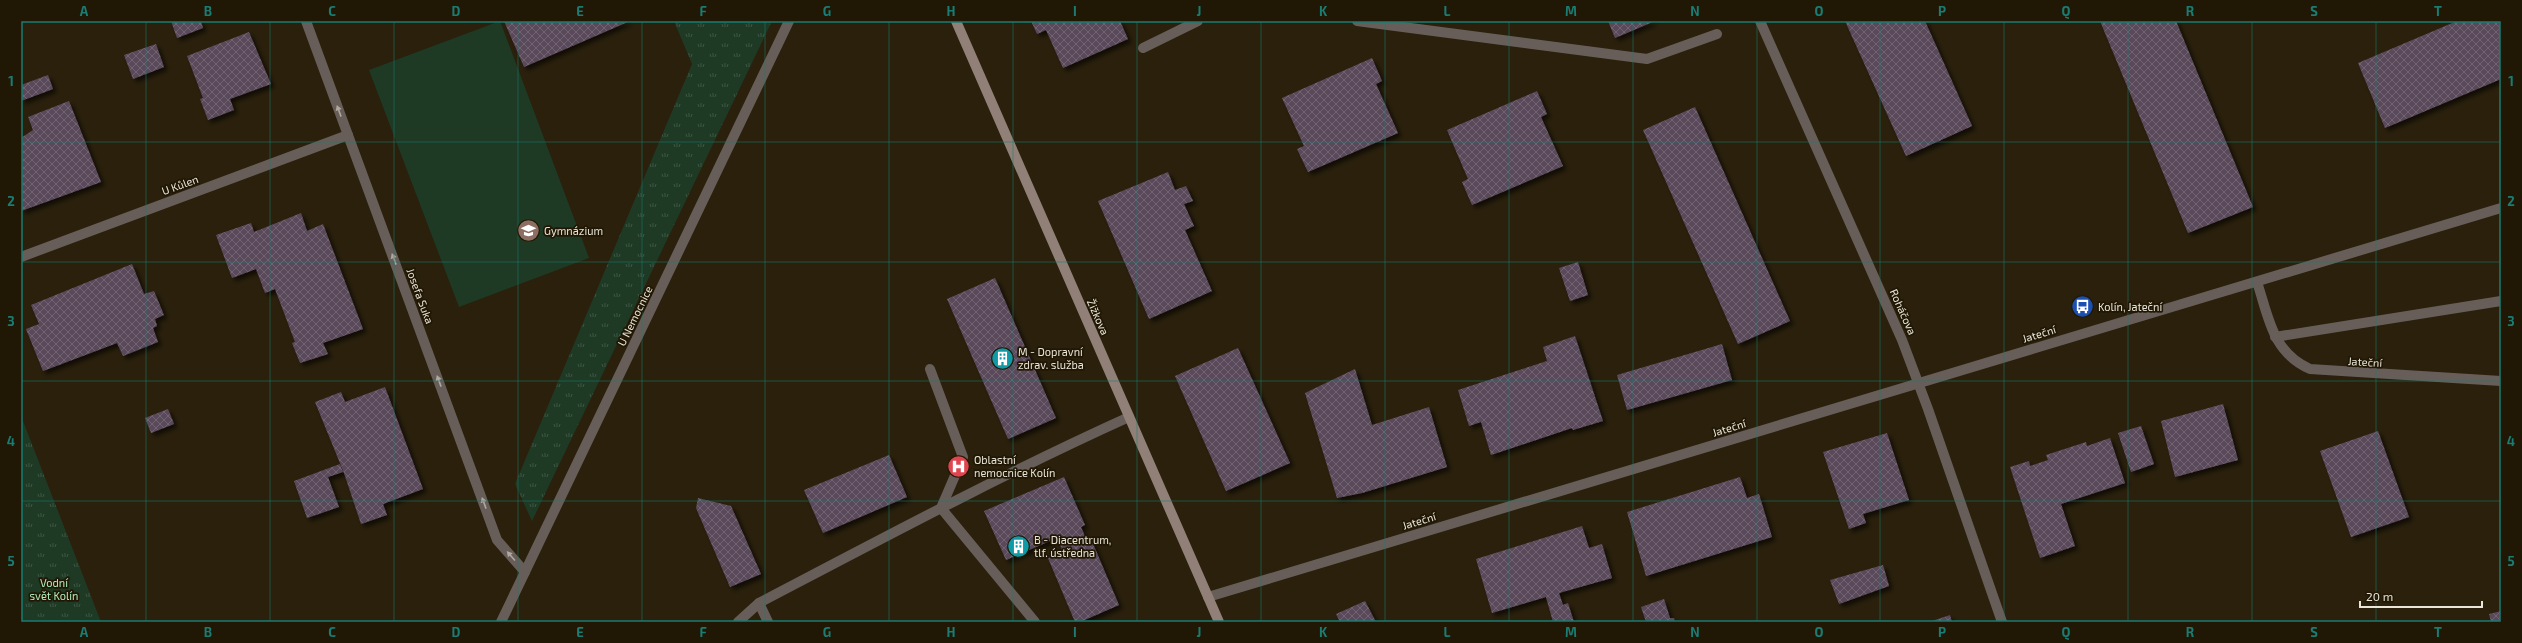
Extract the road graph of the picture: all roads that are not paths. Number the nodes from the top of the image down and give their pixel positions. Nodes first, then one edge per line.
1 (306, 21) edge
2 (790, 21) edge
3 (956, 21) edge
4 (1198, 21) edge
5 (1357, 21) edge
6 (1760, 21) edge
7 (1717, 34) dead end
8 (1143, 48) dead end
9 (348, 135) junction
10 (2501, 208) edge
11 (21, 257) edge
12 (2257, 282) junction
13 (2501, 301) edge
14 (2275, 337) junction
15 (930, 369) dead end
16 (2501, 381) edge
17 (1919, 383) junction
18 (1129, 417) junction
19 (941, 508) junction
20 (525, 572) junction
21 (1208, 597) junction
22 (759, 603) junction
23 (501, 622) edge
24 (738, 622) edge
25 (768, 622) edge
26 (1035, 622) edge
27 (1219, 622) edge
28 (2002, 622) edge

9 -> 1 street, Josefa Suka
2 - 20 street, U Nemocnice
3 - 18 street, Žižkova
4 - 8 street
5 - 7 street
6 - 17 street, Roháčova
9 - 11 street, U Kůlen
20 -> 9 street, Josefa Suka
10 - 12 street, Jateční
12 - 14 street, Jateční
12 - 17 street, Jateční
13 - 14 street
14 - 16 street, Jateční
15 - 19 street
17 - 21 street, Jateční
17 - 28 street, Roháčova
18 - 19 street
18 - 21 street, Žižkova
19 - 22 street
19 - 26 street
20 - 23 street, U Nemocnice
21 - 27 street, Žižkova
22 - 24 street
22 - 25 street

